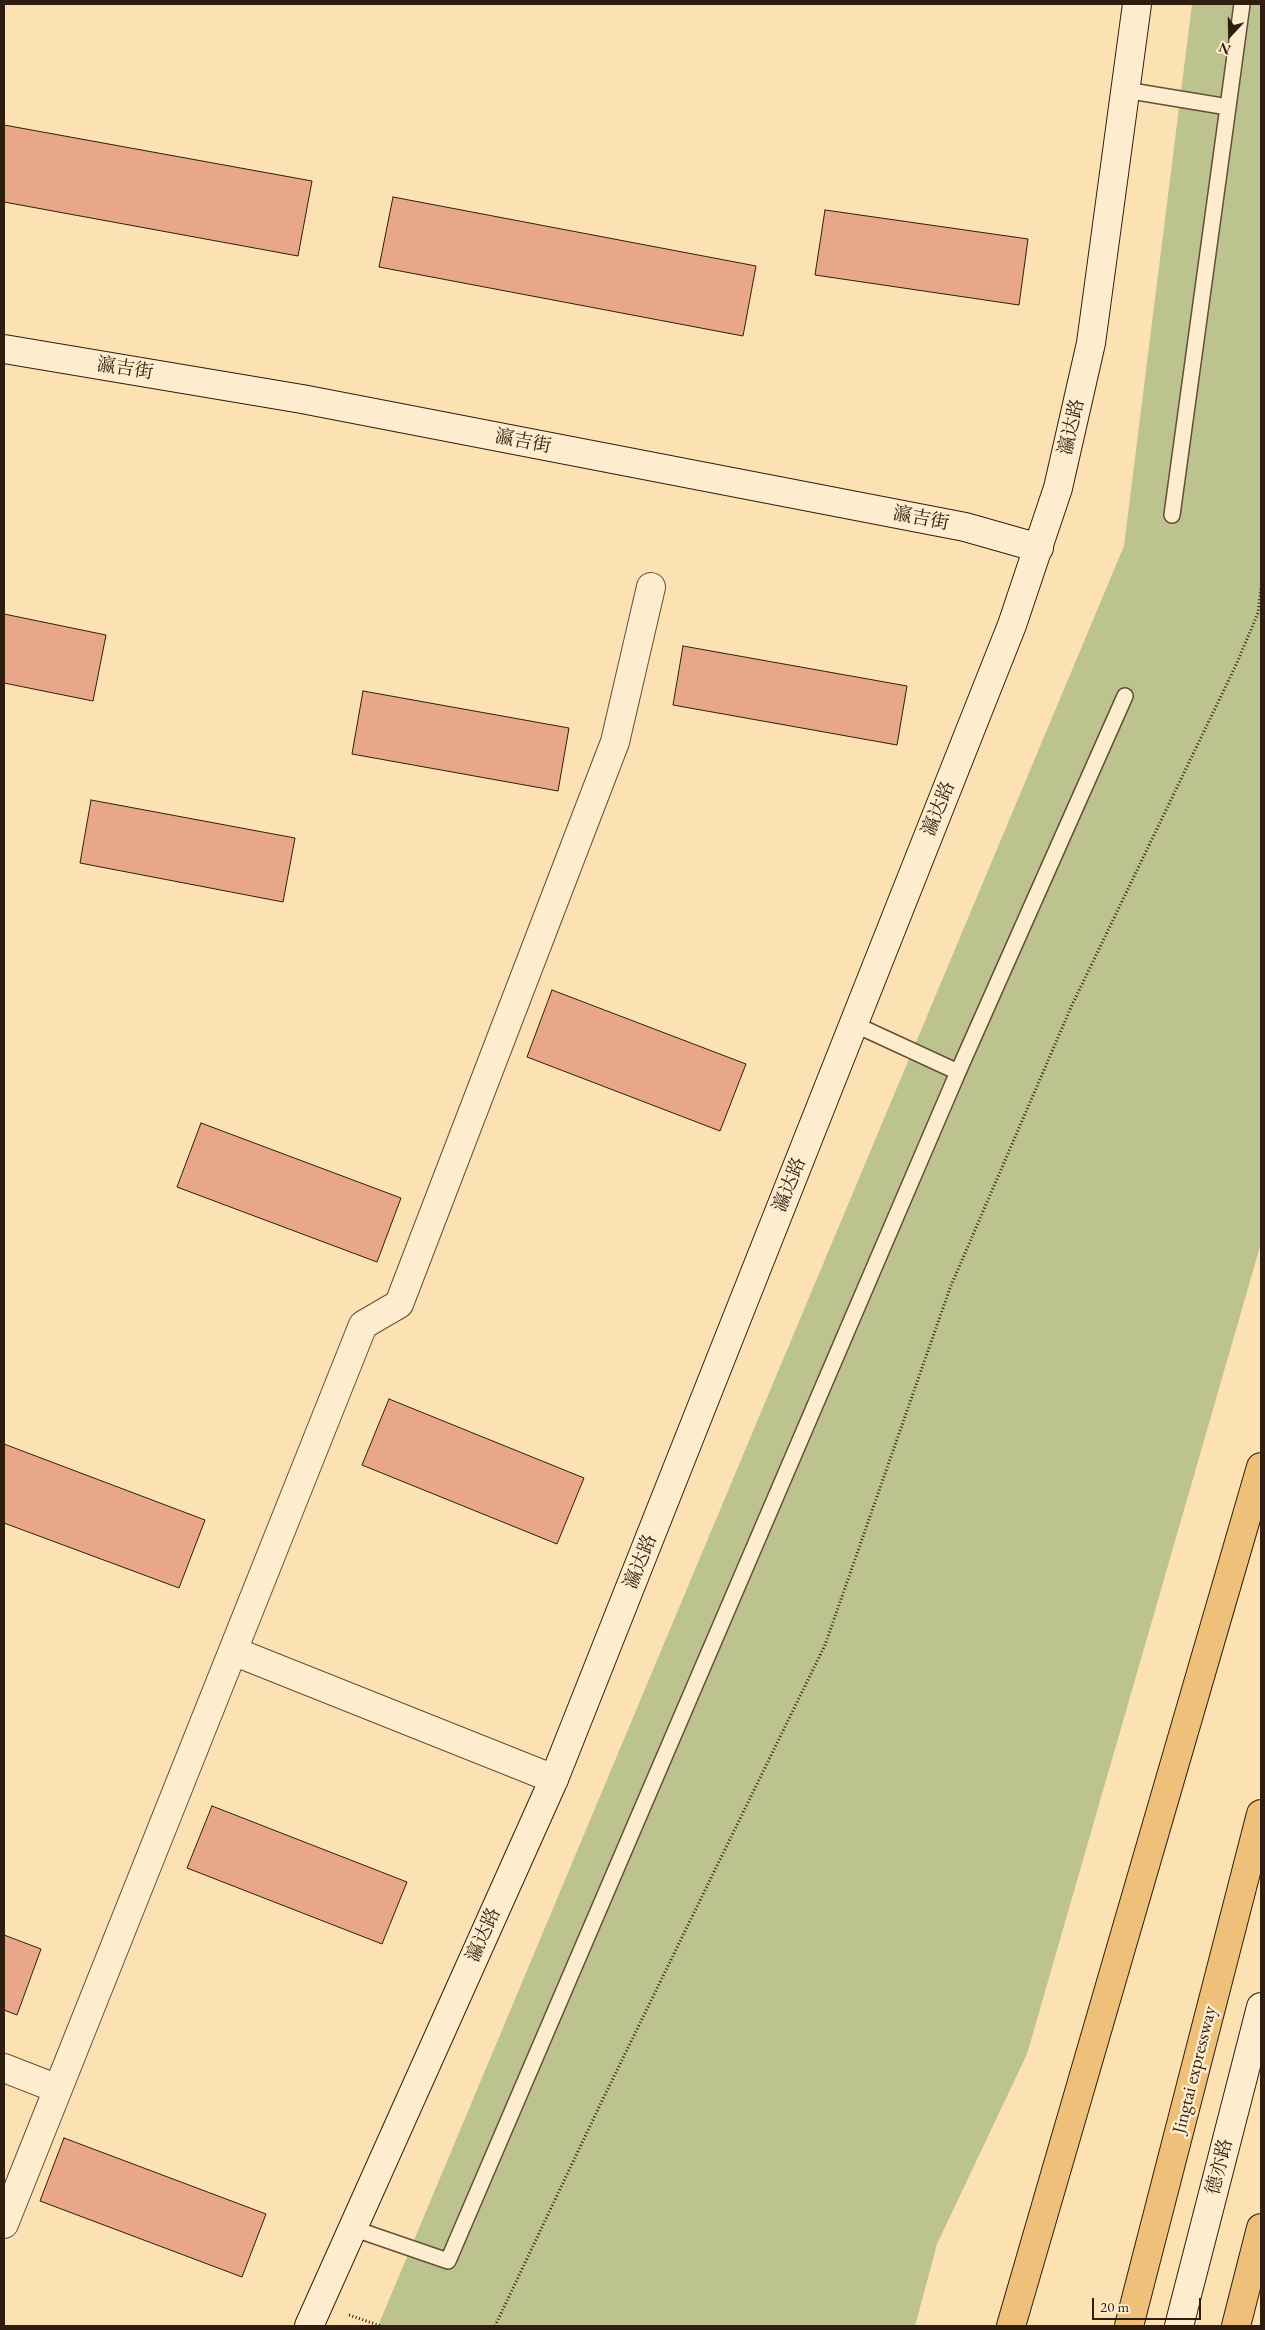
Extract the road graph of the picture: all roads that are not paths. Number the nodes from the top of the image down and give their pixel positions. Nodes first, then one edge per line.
1 (1137, 4) edge
2 (1242, 4) edge
3 (1125, 90) junction
4 (1228, 107) junction
5 (4, 349) edge
6 (1172, 515) dead end
7 (1039, 548) junction
8 (651, 587) dead end
9 (1125, 696) dead end
10 (854, 1024) junction
11 (958, 1072) junction
12 (1261, 1467) edge
13 (233, 1651) junction
14 (554, 1780) junction
15 (1261, 1814) edge
16 (1261, 2007) edge
17 (4, 2068) edge
18 (58, 2089) junction
19 (4, 2224) edge
20 (352, 2228) junction
21 (1261, 2228) edge
22 (309, 2326) edge
23 (1011, 2326) edge
24 (1129, 2326) edge
25 (1179, 2326) edge
26 (1236, 2326) edge

1 - 3 street, 瀛达路
2 - 4 lane
3 - 4 lane
3 - 7 street, 瀛达路
4 - 6 lane
5 - 7 street, 瀛吉街
7 - 10 street, 瀛达路
8 - 13 street
9 - 11 lane
10 - 11 lane
10 - 14 street, 瀛达路
11 - 20 lane
12 - 23 highway
13 - 14 street
13 - 18 street
14 - 20 street, 瀛达路
15 - 24 highway, Jingtai expressway
16 - 25 street, 德亦路
17 - 18 street
18 - 19 street
20 - 22 street, 瀛达路
21 - 26 highway

